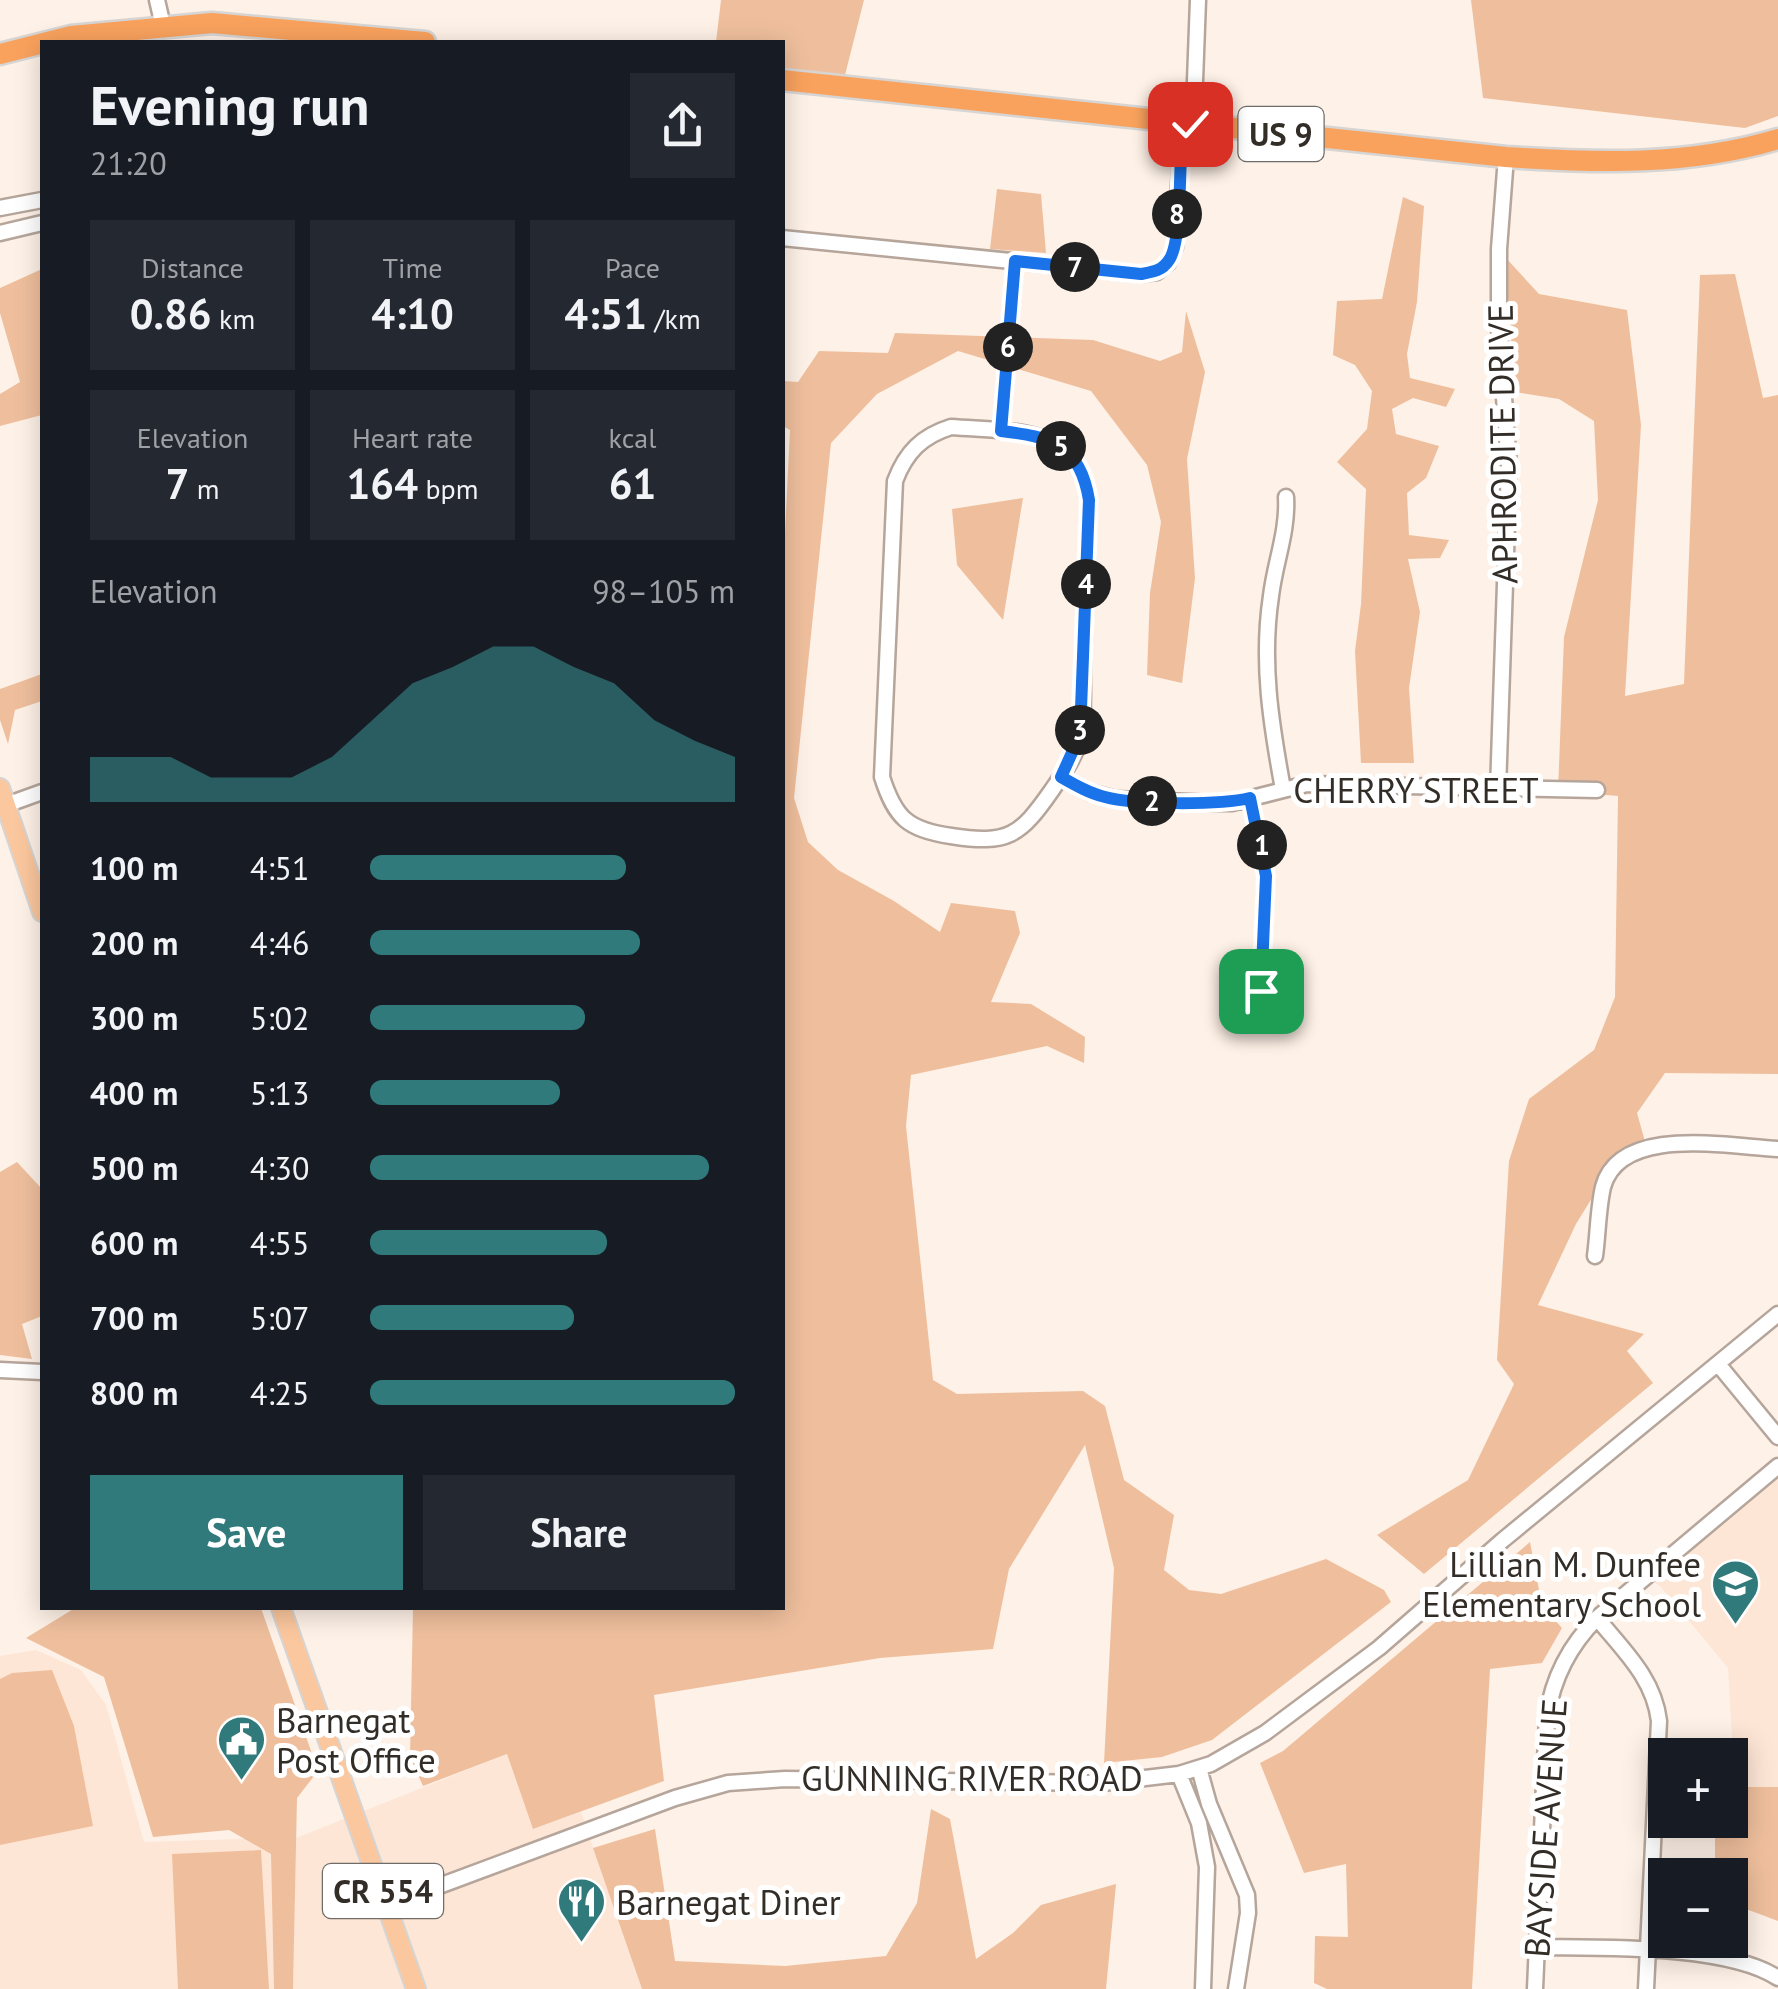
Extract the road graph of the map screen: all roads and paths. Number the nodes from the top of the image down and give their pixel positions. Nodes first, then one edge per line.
1 (157, 0) edge
2 (1198, 0) edge
3 (151, 32) edge
4 (52, 40) edge
5 (405, 40) edge
6 (40, 43) edge
7 (0, 54) edge
8 (785, 80) edge
9 (1190, 124) junction
10 (1778, 139) edge
11 (1506, 157) junction
12 (40, 200) edge
13 (0, 208) edge
14 (40, 223) edge
15 (0, 233) edge
16 (785, 238) edge
17 (1015, 261) junction
18 (1001, 431) junction
19 (1286, 497) dead end
20 (1061, 777) junction
21 (1283, 789) junction
22 (1498, 790) junction
23 (1596, 790) dead end
24 (40, 792) edge
25 (3, 796) edge
26 (1250, 798) junction
27 (40, 906) edge
28 (1261, 991) dead end
29 (1778, 1149) edge
30 (1595, 1256) dead end
31 (1778, 1314) edge
32 (1718, 1364) junction
33 (0, 1370) edge
34 (40, 1372) edge
35 (1778, 1437) edge
36 (1778, 1466) edge
37 (283, 1610) edge
38 (1596, 1618) junction
39 (1199, 1768) junction
40 (1179, 1774) junction
41 (388, 1905) junction
42 (1537, 1947) junction
43 (1647, 1951) junction
44 (1778, 1978) edge
45 (416, 1989) edge
46 (1202, 1989) edge
47 (1236, 1989) edge
48 (1535, 1989) edge
49 (1646, 1989) edge

1 - 3 street
2 - 9 street
3 - 4 highway
3 - 5 highway
6 - 7 highway
8 - 9 highway, US 9
9 - 11 highway, US 9
9 - 17 street
10 - 11 highway, US 9
11 - 22 street, APHRODITE DRIVE
12 - 13 street
14 - 15 street
16 - 17 street
17 - 18 street
18 - 20 street
18 - 20 street
19 - 21 street
20 - 26 street, CHERRY STREET
21 - 22 street, CHERRY STREET
21 - 26 street, CHERRY STREET
22 - 23 street, CHERRY STREET
24 - 25 street
25 - 27 main road
26 - 28 street
29 - 30 street
31 - 32 street, GUNNING RIVER ROAD
32 - 35 street
32 - 39 street, GUNNING RIVER ROAD
33 - 34 street
36 - 38 street, BAYSIDE AVENUE
37 - 41 main road, CR 554
38 - 42 street, BAYSIDE AVENUE
38 - 43 street
39 - 40 street, GUNNING RIVER ROAD
39 - 47 street
40 - 41 street, GUNNING RIVER ROAD
40 - 46 street
41 - 45 main road, CR 554
42 - 43 street
42 - 48 street, BAYSIDE AVENUE
43 - 44 street
43 - 49 street

